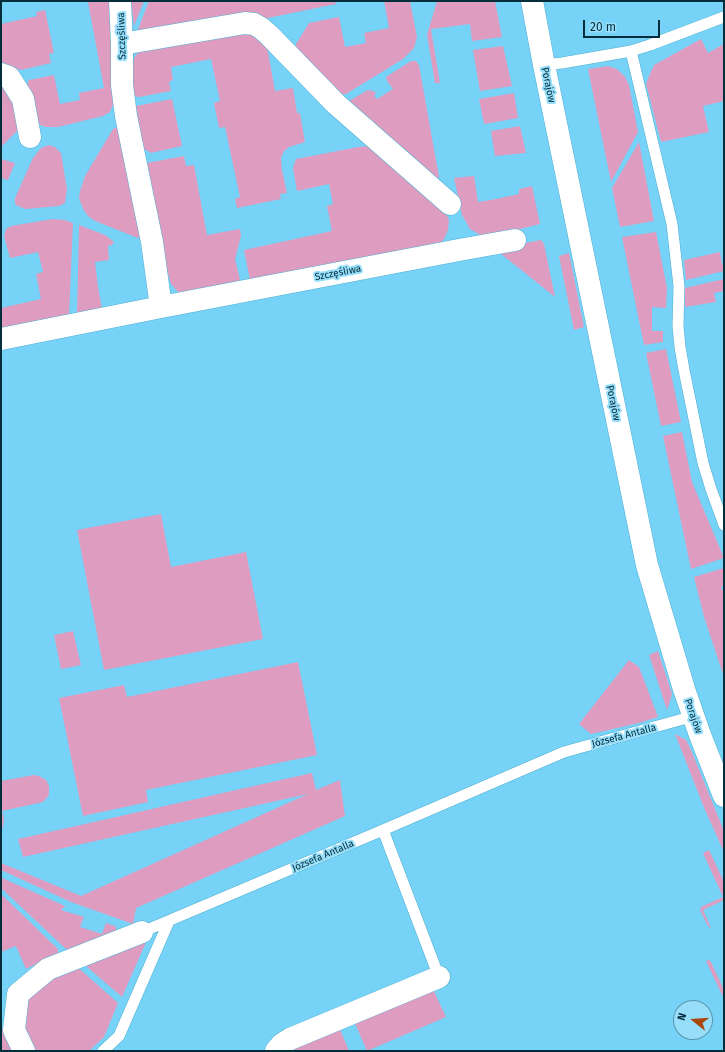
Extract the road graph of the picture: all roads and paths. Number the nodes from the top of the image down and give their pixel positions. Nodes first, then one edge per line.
1 (120, 1) edge
2 (532, 1) edge
3 (724, 17) edge
4 (122, 44) junction
5 (631, 50) junction
6 (544, 65) junction
7 (1, 74) edge
8 (30, 137) dead end
9 (450, 204) dead end
10 (515, 240) dead end
11 (161, 307) junction
12 (1, 339) edge
13 (724, 525) edge
14 (694, 716) junction
15 (724, 796) edge
16 (383, 830) junction
17 (169, 921) junction
18 (142, 932) joint
19 (439, 977) joint
20 (24, 1051) edge
21 (104, 1051) edge
22 (276, 1051) edge

1 - 4 street, Szczęśliwa
2 - 6 street, Porajów
3 - 5 lane
4 - 9 street
4 - 11 street, Szczęśliwa
5 - 6 lane
5 - 13 lane
6 - 14 street, Porajów
7 - 8 street
10 - 11 street, Szczęśliwa
11 - 12 street, Szczęśliwa
14 - 15 street, Porajów
14 - 16 lane, Józsefa Antalla
16 - 17 lane, Józsefa Antalla
16 - 19 lane
17 - 18 lane, Józsefa Antalla
17 - 21 lane
18 - 20 street, Józsefa Antalla
19 - 22 street

